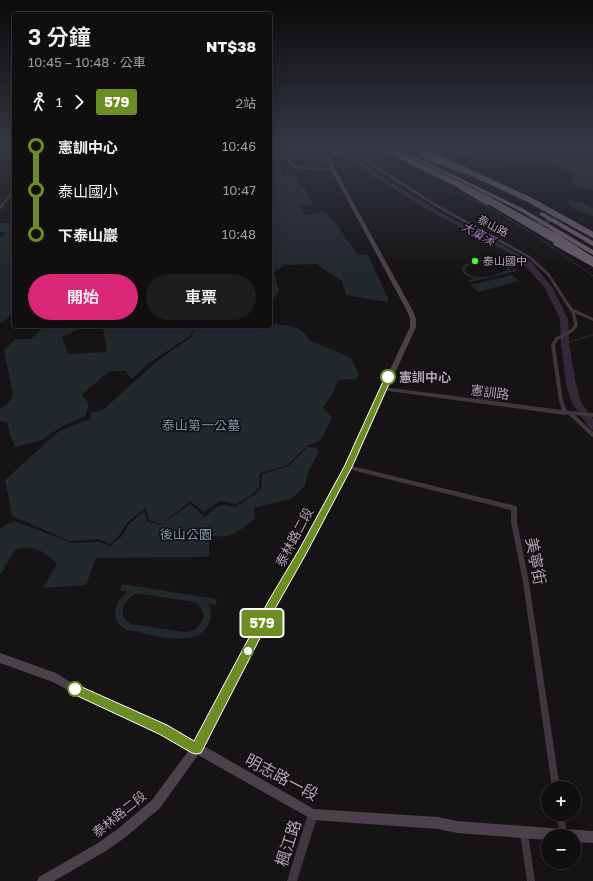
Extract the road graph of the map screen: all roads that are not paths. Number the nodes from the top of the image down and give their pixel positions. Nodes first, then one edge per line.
1 (342, 188) edge
2 (409, 188) edge
3 (461, 188) edge
4 (464, 188) edge
5 (466, 188) edge
6 (475, 188) edge
7 (489, 188) edge
8 (502, 188) edge
9 (504, 188) edge
10 (12, 192) edge
11 (0, 208) edge
12 (538, 224) tunnel mouth
13 (531, 227) junction
14 (593, 235) edge
15 (593, 244) edge
16 (593, 253) edge
17 (593, 263) edge
18 (570, 308) junction
19 (593, 320) edge
20 (383, 389) junction
21 (567, 413) junction
22 (593, 415) edge
23 (593, 435) edge
24 (348, 467) junction
25 (0, 658) edge
26 (196, 748) junction
27 (555, 781) edge
28 (313, 814) junction
29 (524, 832) junction
30 (541, 834) edge
31 (581, 836) edge
32 (593, 837) edge
33 (43, 881) edge
34 (292, 881) edge
35 (531, 881) edge

1 - 20 main road, 泰林路二段
2 - 18 street, 泰山路
3 - 17 highway
4 - 13 highway
5 - 17 highway, bridge
6 - 16 highway
7 - 15 highway
8 - 14 highway
9 - 14 highway, bridge
10 - 11 street
12 - 13 highway
13 - 17 highway
18 - 19 street
18 - 21 street, 泰山路
20 - 21 street, 憲訓路
20 - 24 main road, 泰林路二段
21 - 22 street, 憲訓路
21 - 23 street
24 - 26 main road, 泰林路二段
24 - 27 street, 美寧街
25 - 26 main road, 明志路一段
26 - 28 main road, 明志路一段
26 - 33 main road, 泰林路二段
28 - 29 main road, 明志路一段
28 - 34 street, 楓江路
29 - 30 main road, 明志路一段
29 - 35 street
31 - 32 main road, 明志路一段

